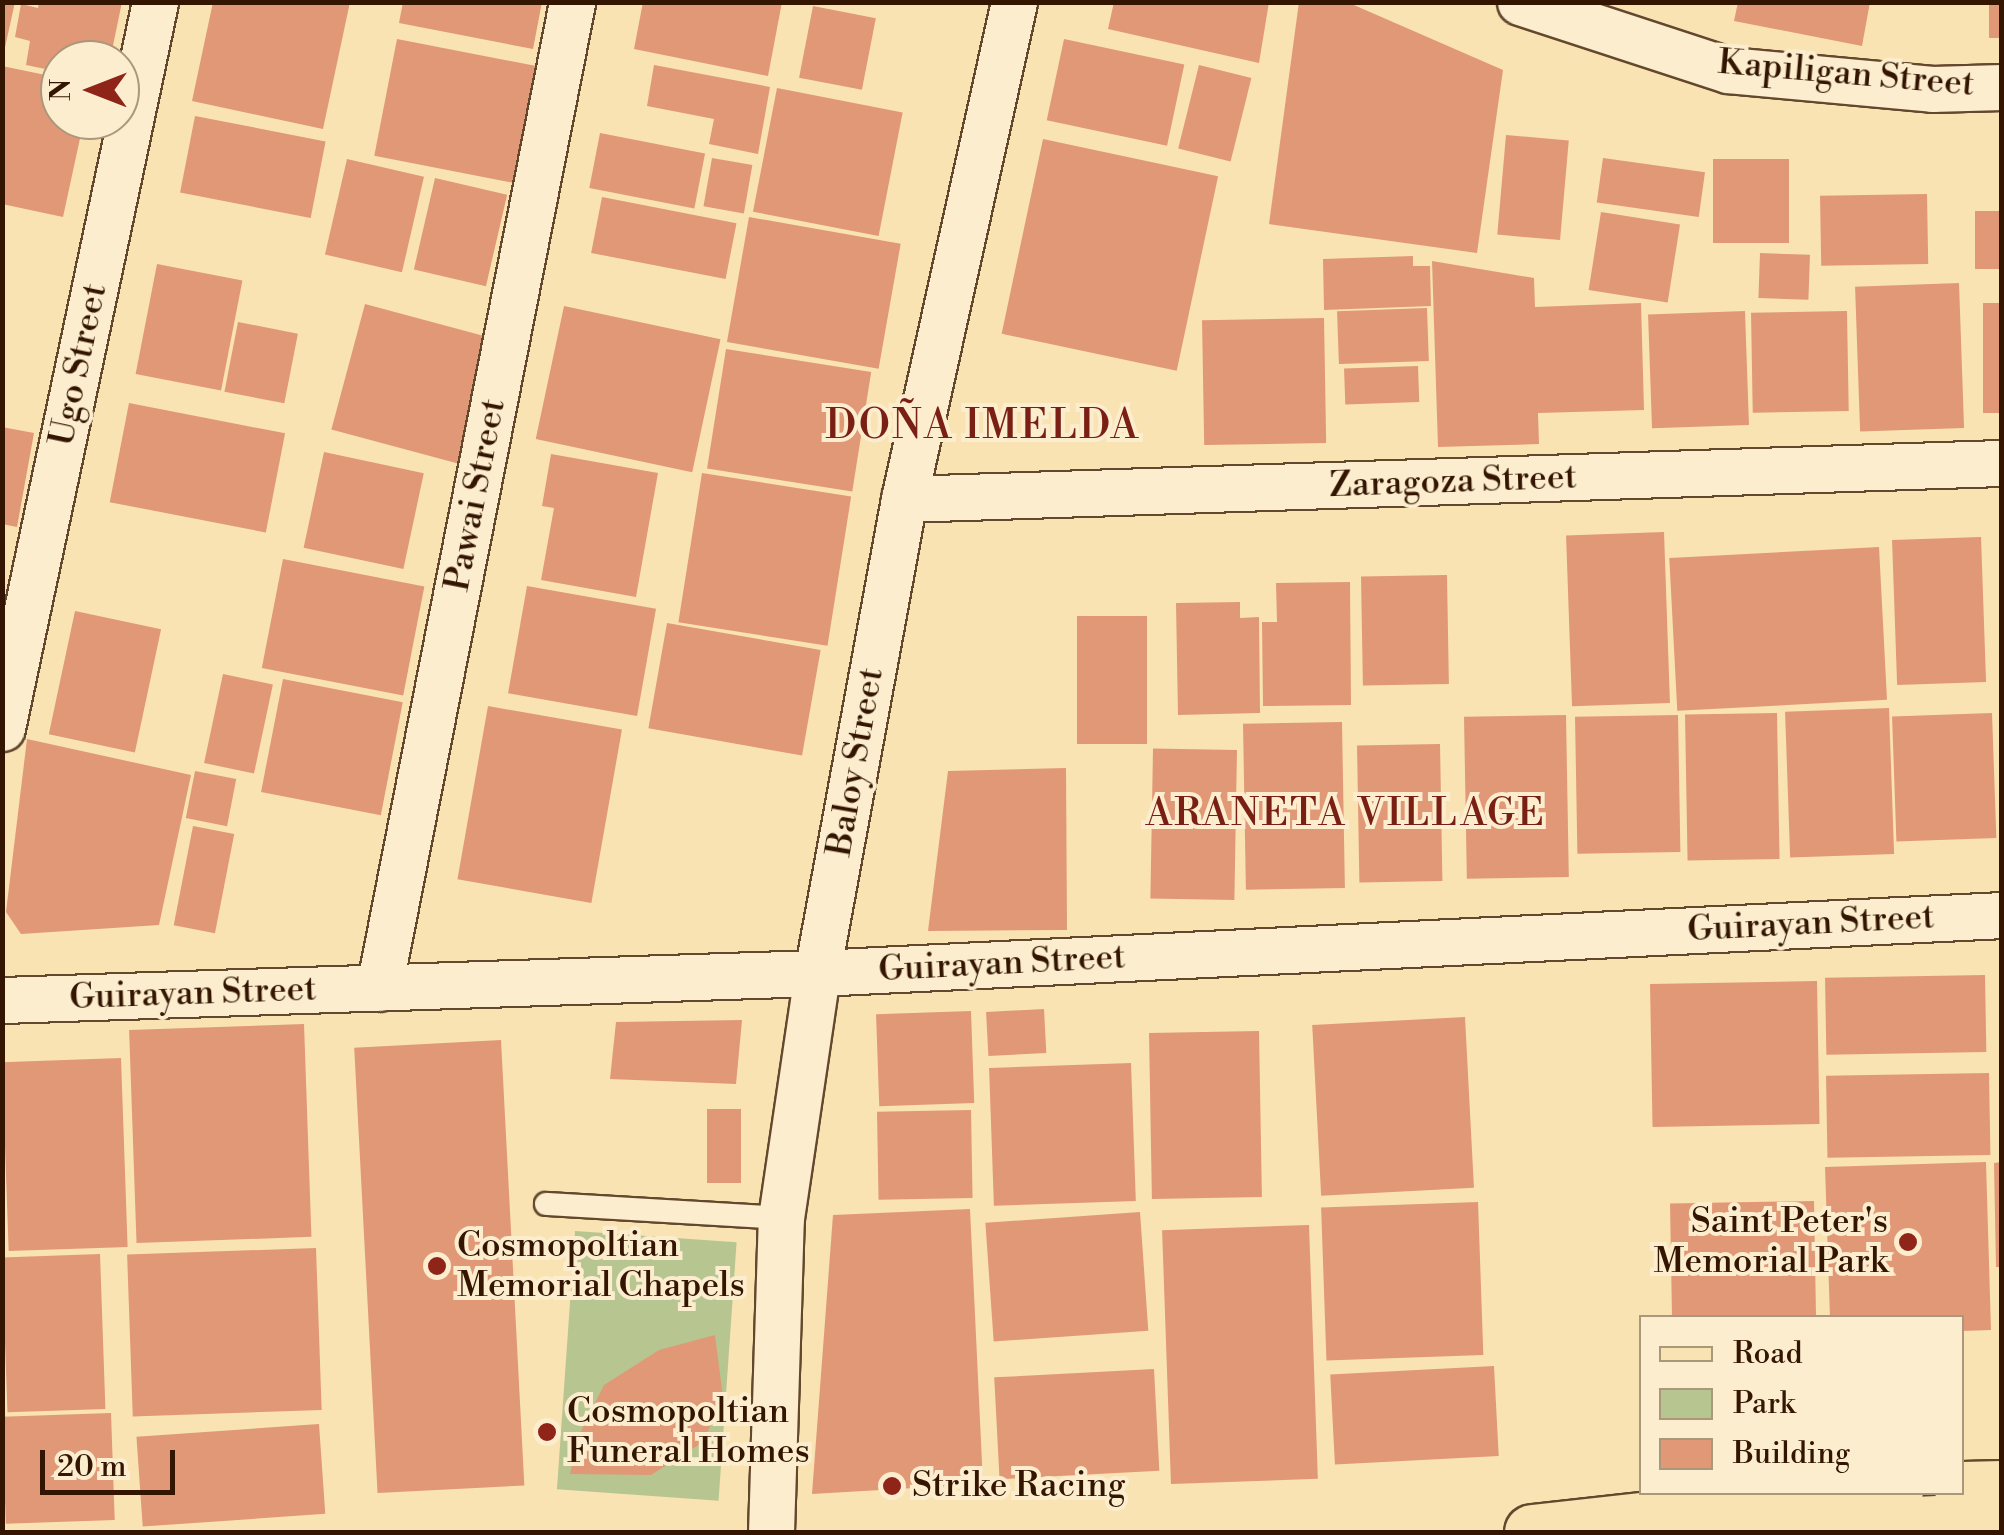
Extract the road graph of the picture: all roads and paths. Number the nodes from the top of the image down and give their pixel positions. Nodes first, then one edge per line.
1 (155, 2) edge
2 (572, 2) edge
3 (1014, 2) edge
4 (1520, 2) edge
5 (2002, 88) edge
6 (2002, 464) edge
7 (904, 499) junction
8 (2, 728) edge
9 (2002, 914) edge
10 (817, 973) junction
11 (379, 988) junction
12 (2, 1000) edge
13 (546, 1204) dead end
14 (780, 1218) junction
15 (2002, 1488) edge
16 (1964, 1490) edge
17 (1868, 1495) edge
18 (2002, 1520) edge
19 (772, 1532) edge
20 (1532, 1532) edge
21 (1744, 1532) edge

1 - 8 street, Ugo Street
2 - 11 street, Pawai Street
3 - 7 street, Baloy Street
4 - 5 street, Kapiligan Street
6 - 7 street, Zaragoza Street
7 - 10 street, Baloy Street
9 - 10 street, Guirayan Street
10 - 11 street, Guirayan Street
10 - 14 street, Baloy Street
11 - 12 street, Guirayan Street
13 - 14 lane
14 - 19 street, Baloy Street
15 - 16 main road
17 - 20 main road
18 - 21 main road

